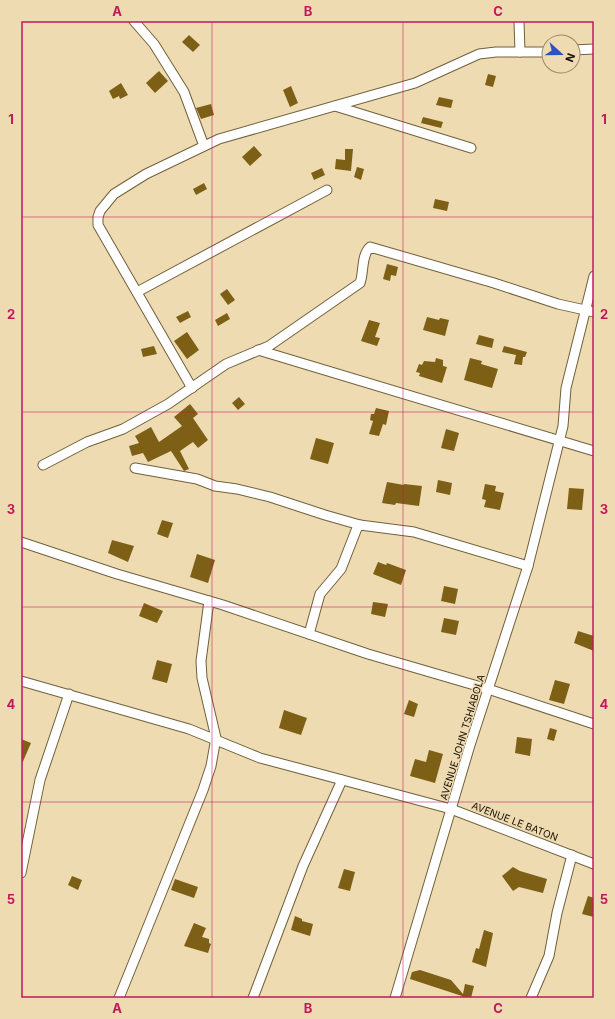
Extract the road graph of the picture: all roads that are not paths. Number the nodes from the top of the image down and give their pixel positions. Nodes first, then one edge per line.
1 (134, 21) edge
2 (519, 21) edge
3 (594, 49) edge
4 (581, 50) edge
5 (520, 52) junction
6 (541, 52) edge
7 (334, 106) junction
8 (204, 146) junction
9 (471, 148) dead end
10 (327, 190) dead end
11 (594, 276) edge
12 (137, 292) junction
13 (590, 311) edge
14 (258, 350) junction
15 (192, 388) junction
16 (560, 440) junction
17 (594, 451) edge
18 (43, 465) dead end
19 (135, 468) dead end
20 (360, 524) junction
21 (21, 542) edge
22 (528, 566) junction
23 (209, 601) junction
24 (309, 634) junction
25 (21, 681) edge
26 (488, 689) junction
27 (69, 694) junction
28 (594, 724) edge
29 (216, 738) junction
30 (342, 780) junction
31 (451, 809) junction
32 (572, 854) junction
33 (594, 864) edge
34 (21, 873) edge
35 (119, 998) edge
36 (253, 998) edge
37 (395, 998) edge
38 (531, 998) edge

1 - 8 street
2 - 5 street
3 - 4 street
5 - 6 street
5 - 7 street
7 - 8 street
7 - 9 street
8 - 12 street
10 - 12 street
11 - 13 street, AVENUE JOHN TSHIABOLA
12 - 15 street
13 - 14 street
13 - 16 street, AVENUE JOHN TSHIABOLA
14 - 15 street
14 - 16 street
15 - 18 street
16 - 17 street
16 - 22 street, AVENUE JOHN TSHIABOLA
19 - 20 street
20 - 22 street
20 - 24 street
21 - 23 street
22 - 26 street, AVENUE JOHN TSHIABOLA
23 - 24 street
23 - 29 street
24 - 26 street
25 - 27 street, AVENUE LE BATON
26 - 28 street
26 - 31 street, AVENUE JOHN TSHIABOLA
27 - 29 street, AVENUE LE BATON
27 - 34 street
29 - 30 street, AVENUE LE BATON
29 - 35 street
30 - 31 street, AVENUE LE BATON
30 - 36 street
31 - 32 street, AVENUE LE BATON
31 - 37 street, AVENUE JOHN TSHIABOLA
32 - 33 street, AVENUE LE BATON
32 - 38 street

